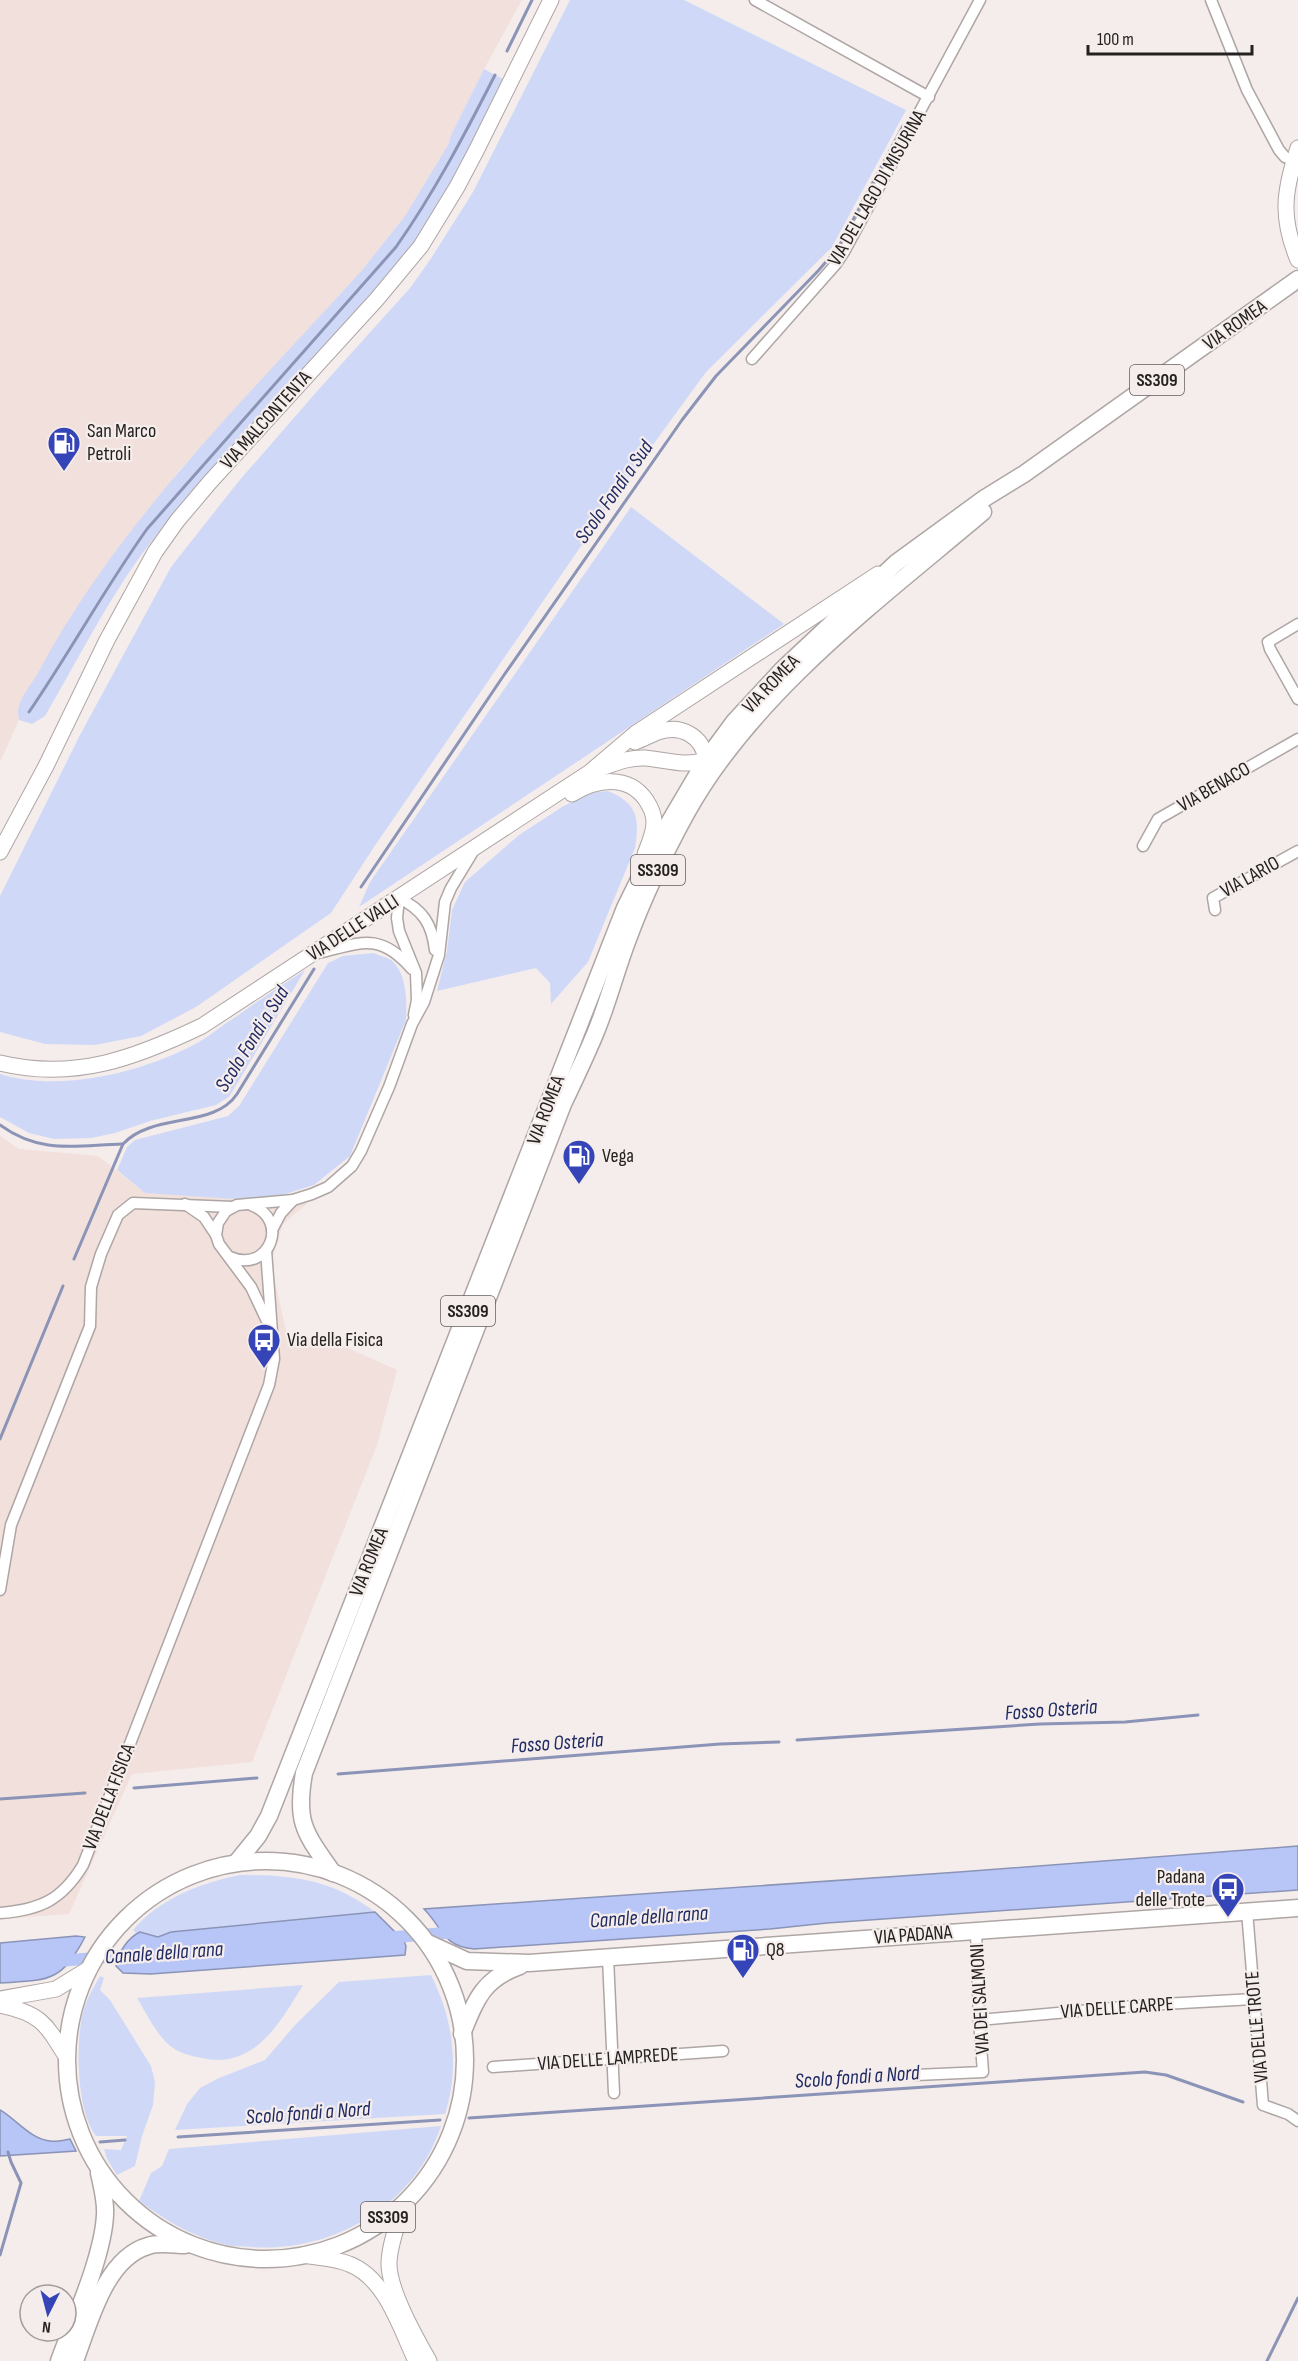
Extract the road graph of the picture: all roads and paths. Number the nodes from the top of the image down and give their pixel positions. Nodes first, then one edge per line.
1 (551, 0) edge
2 (755, 0) edge
3 (980, 0) edge
4 (1211, 0) edge
5 (929, 97) junction
6 (1296, 154) edge
7 (1298, 260) edge
8 (1294, 282) edge
9 (752, 359) dead end
10 (1024, 474) junction
11 (896, 564) junction
12 (1298, 624) edge
13 (1298, 699) edge
14 (1298, 739) edge
15 (617, 749) junction
16 (711, 763) junction
17 (590, 772) junction
18 (528, 813) junction
19 (1143, 846) dead end
20 (475, 848) junction
21 (1298, 851) edge
22 (0, 852) edge
23 (637, 881) junction
24 (399, 898) junction
25 (1215, 910) dead end
26 (314, 954) junction
27 (416, 973) junction
28 (434, 973) junction
29 (412, 1024) junction
30 (0, 1063) edge
31 (293, 1200) junction
32 (185, 1204) junction
33 (250, 1205) junction
34 (233, 1207) junction
35 (272, 1230) junction
36 (216, 1235) junction
37 (266, 1250) junction
38 (230, 1257) junction
39 (271, 1330) junction
40 (0, 1590) edge
41 (236, 1863) junction
42 (333, 1873) junction
43 (1298, 1908) edge
44 (1247, 1911) junction
45 (0, 1913) edge
46 (976, 1930) junction
47 (427, 1942) junction
48 (608, 1957) junction
49 (529, 1963) junction
50 (90, 1968) junction
51 (0, 1999) edge
52 (1254, 1999) junction
53 (0, 2005) edge
54 (979, 2020) junction
55 (462, 2034) junction
56 (723, 2050) dead end
57 (67, 2058) junction
58 (613, 2058) junction
59 (493, 2067) dead end
60 (916, 2075) dead end
61 (614, 2093) dead end
62 (1298, 2121) edge
63 (97, 2164) junction
64 (404, 2204) junction
65 (192, 2245) junction
66 (303, 2255) junction
67 (59, 2361) edge
68 (75, 2361) edge
69 (416, 2361) edge
70 (429, 2361) edge

1 - 22 street, VIA MALCONTENTA
2 - 5 street
3 - 5 street, VIA DEL LAGO DI MISURINA
4 - 6 street
5 - 9 street, VIA DEL LAGO DI MISURINA
6 - 7 street
8 - 10 main road, VIA ROMEA / SS309
10 - 11 main road, VIA ROMEA / SS309
10 - 16 main road, VIA ROMEA / SS309
11 - 15 street, VIA DELLE VALLI
11 - 16 main road, VIA ROMEA / SS309
12 - 13 street
14 - 19 street, VIA BENACO
15 - 16 street, VIA DELLE VALLI
15 - 17 street, VIA DELLE VALLI
16 - 17 street, VIA DELLE VALLI
16 - 23 main road, VIA ROMEA / SS309
16 - 42 main road, VIA ROMEA / SS309
17 - 18 street, VIA DELLE VALLI
18 - 20 street, VIA DELLE VALLI
18 - 23 street, VIA DELLE VALLI
20 - 24 street, VIA DELLE VALLI
20 - 28 street
21 - 25 street, VIA LARIO
23 - 41 main road, VIA ROMEA / SS309
24 - 26 street, VIA DELLE VALLI
24 - 27 street
24 - 28 street
26 - 27 street
26 - 30 street, VIA DELLE VALLI
27 - 29 street
28 - 29 street
29 - 31 street
31 - 33 street
31 - 35 street, VIA DELLA FISICA
32 - 34 street
32 - 36 street, VIA DELLA FISICA
32 - 40 street
33 - 34 street
33 - 35 street
34 - 36 street
35 - 37 street, VIA DELLA FISICA
36 - 38 street, VIA DELLA FISICA
37 - 38 street
37 - 39 street, VIA DELLA FISICA
38 - 39 street, VIA DELLA FISICA
39 - 45 street, VIA DELLA FISICA
41 - 42 main road, SS309
41 - 50 main road, SS309
42 - 47 main road, SS309
43 - 44 main road, VIA PADANA
44 - 46 main road, VIA PADANA
44 - 52 street, VIA DELLE TROTE
46 - 48 main road, VIA PADANA
46 - 54 street, VIA DEI SALMONI
47 - 49 main road
47 - 55 main road, SS309
48 - 49 main road, VIA PADANA
48 - 58 street
49 - 55 main road
50 - 51 street
50 - 57 main road, SS309
52 - 54 street, VIA DELLE CARPE
52 - 62 street, VIA DELLE TROTE
53 - 57 street
54 - 60 street, VIA DEI SALMONI
55 - 64 main road, SS309
56 - 58 street, VIA DELLE LAMPREDE
57 - 63 main road, SS309
58 - 59 street, VIA DELLE LAMPREDE
58 - 61 street
63 - 65 main road, SS309
63 - 67 main road, SS309
64 - 66 main road, SS309
64 - 70 street
65 - 66 main road, SS309
65 - 68 main road, SS309
66 - 69 street

